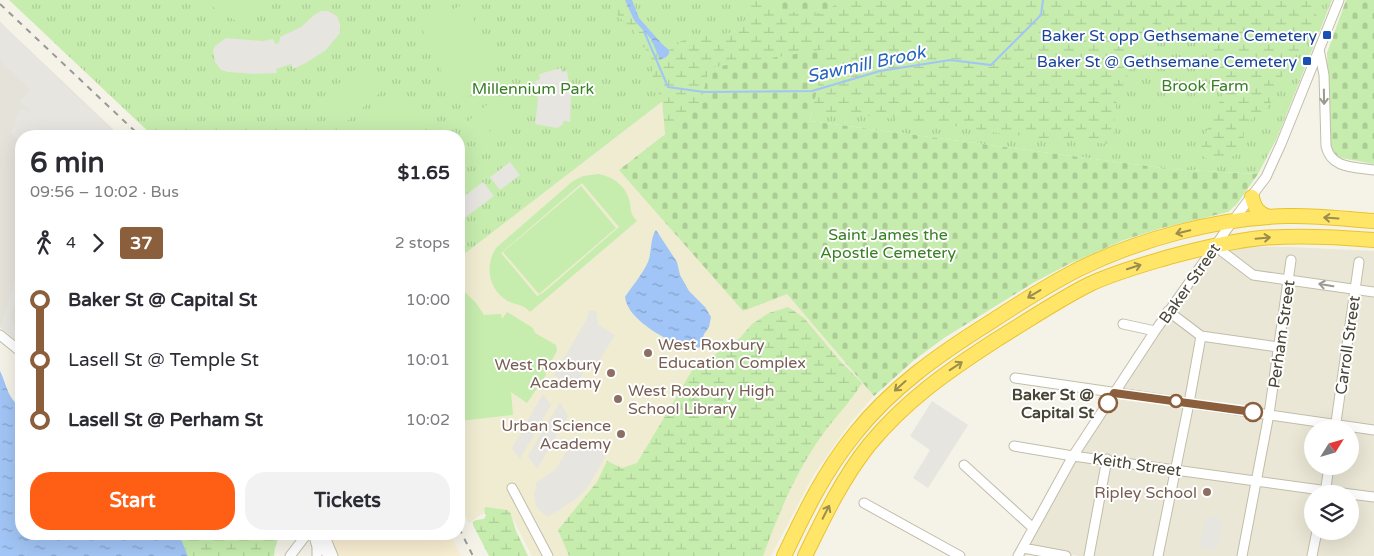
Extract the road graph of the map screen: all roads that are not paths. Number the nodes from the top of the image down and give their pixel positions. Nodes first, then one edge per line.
1 (1339, 0) edge
2 (1319, 49) junction
3 (1374, 170) edge
4 (1252, 196) junction
5 (1269, 217) junction
6 (1231, 222) junction
7 (1374, 222) edge
8 (1374, 240) edge
9 (1215, 246) junction
10 (1291, 260) dead end
11 (1359, 262) dead end
12 (1289, 280) junction
13 (1355, 290) junction
14 (1374, 292) edge
15 (1168, 311) junction
16 (1123, 324) dead end
17 (1155, 331) junction
18 (0, 335) edge
19 (1200, 336) junction
20 (15, 347) edge
21 (1278, 347) junction
22 (1015, 378) dead end
23 (1114, 393) junction
24 (1189, 403) junction
25 (1269, 414) junction
26 (1336, 420) edge
27 (1304, 421) edge
28 (1359, 429) edge
29 (1374, 430) edge
30 (1014, 446) dead end
31 (1074, 456) junction
32 (1107, 459) junction
33 (964, 465) dead end
34 (1176, 469) junction
35 (1257, 481) junction
36 (512, 488) dead end
37 (1304, 489) edge
38 (1359, 495) edge
39 (1374, 497) edge
40 (864, 503) dead end
41 (1033, 528) junction
42 (796, 532) junction
43 (305, 540) edge
44 (313, 540) edge
45 (318, 540) edge
46 (326, 540) edge
47 (812, 540) junction
48 (1315, 540) edge
49 (1021, 552) edge
50 (290, 556) edge
51 (316, 556) edge
52 (328, 556) edge
53 (332, 556) edge
54 (548, 556) edge
55 (784, 556) edge
56 (805, 556) edge
57 (960, 556) edge
58 (1066, 556) edge
59 (1089, 556) edge
60 (1158, 556) edge
61 (1242, 556) edge
62 (1312, 556) edge

1 - 2 street, Baker Street
2 -> 3 street
2 - 4 street, Baker Street
4 - 5 highway
4 - 6 street, Baker Street
5 - 6 highway
7 -> 5 highway
6 - 9 street, Baker Street
6 -> 42 highway
9 -> 8 highway
9 - 12 street
9 - 15 street, Baker Street
47 -> 9 highway
10 - 12 street, Perham Street
11 - 13 street, Carroll Street
13 -> 12 street
12 - 21 street, Perham Street
13 - 14 street
13 - 26 street, Carroll Street
15 - 17 street, Baker Street
15 - 19 street
16 - 17 street
17 - 23 street, Baker Street
18 - 20 street
19 - 21 street
19 - 24 street
21 - 25 street, Perham Street
22 - 23 street
23 - 24 street
23 - 31 street, Baker Street
24 - 25 street
24 - 34 street
25 - 27 street
25 - 35 street, Perham Street
28 - 29 street
30 - 31 street, Keith Street
31 - 32 street, Keith Street
31 - 41 street, Baker Street
32 - 34 street, Keith Street
32 - 59 street
33 - 41 street
34 - 35 street, Keith Street
34 - 60 street
35 - 37 street, Keith Street
35 - 61 street, Perham Street
36 - 54 street
38 - 39 street, Keith Street
40 - 57 street
41 - 49 street, Baker Street
42 - 47 highway
42 - 55 highway
43 - 50 street
44 - 51 street
45 - 52 street
46 - 53 street
47 - 56 highway
48 - 62 street
49 - 58 street

